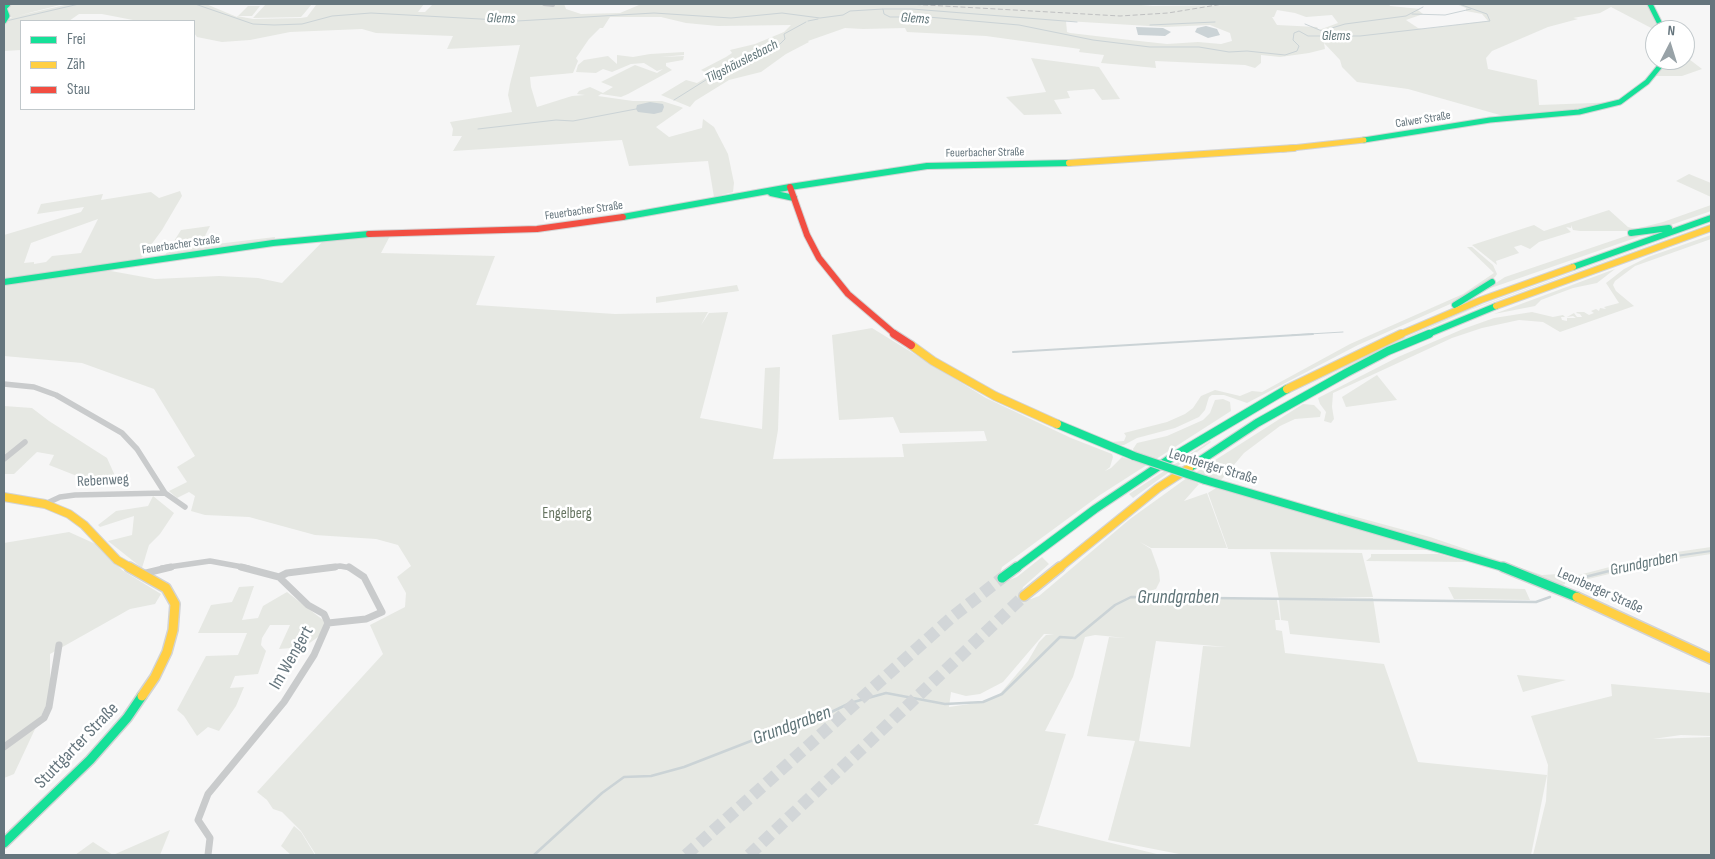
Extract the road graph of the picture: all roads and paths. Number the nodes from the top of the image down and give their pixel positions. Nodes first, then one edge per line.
1 (8, 4) edge
2 (544, 4) edge
3 (1650, 4) edge
4 (553, 5) dead end
5 (4, 20) edge
6 (1658, 20) edge
7 (1657, 70) edge
8 (1166, 159) joint
9 (790, 186) junction
10 (759, 192) junction
11 (794, 198) junction
12 (1711, 218) edge
13 (1690, 226) junction
14 (1711, 228) edge
15 (1632, 233) dead end
16 (1655, 248) junction
17 (1629, 264) dead end
18 (4, 282) edge
19 (1492, 282) dead end
20 (1441, 317) junction
21 (1483, 318) dead end
22 (1437, 330) junction
23 (4, 384) edge
24 (25, 442) dead end
25 (4, 459) edge
26 (165, 493) junction
27 (4, 497) edge
28 (45, 504) junction
29 (185, 507) dead end
30 (142, 574) junction
31 (278, 576) junction
32 (1002, 578) tunnel mouth
33 (1024, 596) tunnel mouth
34 (328, 624) junction
35 (59, 645) dead end
36 (1711, 659) edge
37 (4, 747) edge
38 (4, 842) edge
39 (208, 855) edge

1 - 5 main road
2 - 4 street
3 - 6 main road
7 - 8 main road, Calwer Straße
8 - 9 main road, Feuerbacher Straße
9 - 10 main road, Feuerbacher Straße
9 - 11 main road, Leonberger Straße
10 - 11 main road
10 - 18 main road, Feuerbacher Straße
11 - 36 main road, Leonberger Straße, bridge
12 - 13 main road
13 - 15 main road
13 - 20 main road
14 - 16 main road
16 - 17 main road
16 - 22 main road
19 - 20 main road
20 - 32 main road
21 - 22 main road
22 - 33 main road
23 - 26 street
24 - 25 street
26 - 28 street, Rebenweg
26 - 29 street
27 - 28 main road, Stuttgarter Straße
28 - 30 main road, Stuttgarter Straße
30 - 31 street, Im Wengert
30 - 38 main road, Stuttgarter Straße
31 - 34 street, Im Wengert
31 - 34 street
34 - 39 street, Im Wengert
35 - 37 street

